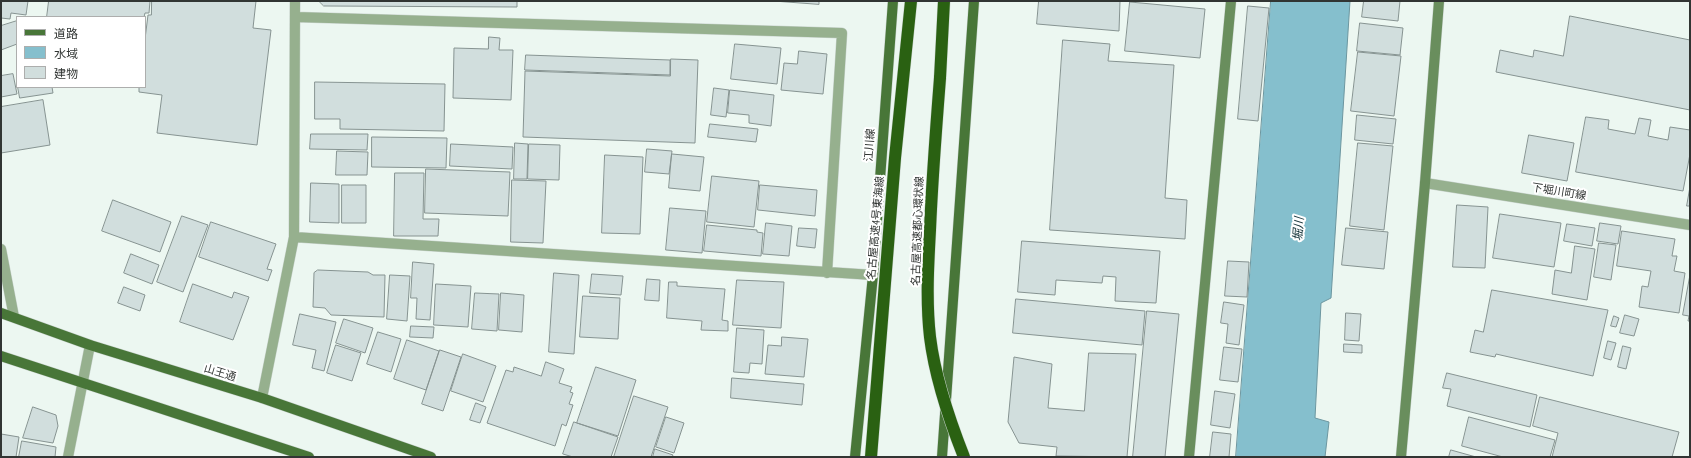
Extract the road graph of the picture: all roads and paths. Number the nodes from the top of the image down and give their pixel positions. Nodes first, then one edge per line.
1 (295, 1) edge
2 (893, 1) edge
3 (911, 1) edge
4 (944, 1) edge
5 (974, 1) edge
6 (1231, 1) edge
7 (1439, 1) edge
8 (295, 17) junction
9 (1425, 183) junction
10 (1690, 225) edge
11 (294, 237) junction
12 (1, 249) edge
13 (827, 273) junction
14 (873, 275) junction
15 (1, 313) edge
16 (14, 317) junction
17 (90, 345) junction
18 (1, 356) edge
19 (82, 384) junction
20 (262, 398) junction
21 (68, 457) edge
22 (309, 457) edge
23 (431, 457) edge
24 (855, 457) edge
25 (871, 457) edge
26 (942, 457) edge
27 (964, 457) edge
28 (1189, 457) edge
29 (1400, 457) edge

1 - 8 street
2 - 14 main road, 江川線
3 - 25 highway, 名古屋高速4号東海線
4 - 27 highway, 名古屋高速都心環状線, bridge
5 - 26 main road
6 - 28 street
7 - 9 street
8 - 11 street
8 - 13 street
9 - 10 street, 下堀川町線
9 - 29 street
11 - 13 street
11 - 20 street
12 - 16 street
13 - 14 street
14 - 24 main road, 江川線
15 - 16 main road, 山王通
16 - 17 main road, 山王通
17 - 19 street
17 - 20 main road, 山王通
18 - 19 main road
19 - 21 street
19 - 22 main road
20 - 23 main road, 山王通

